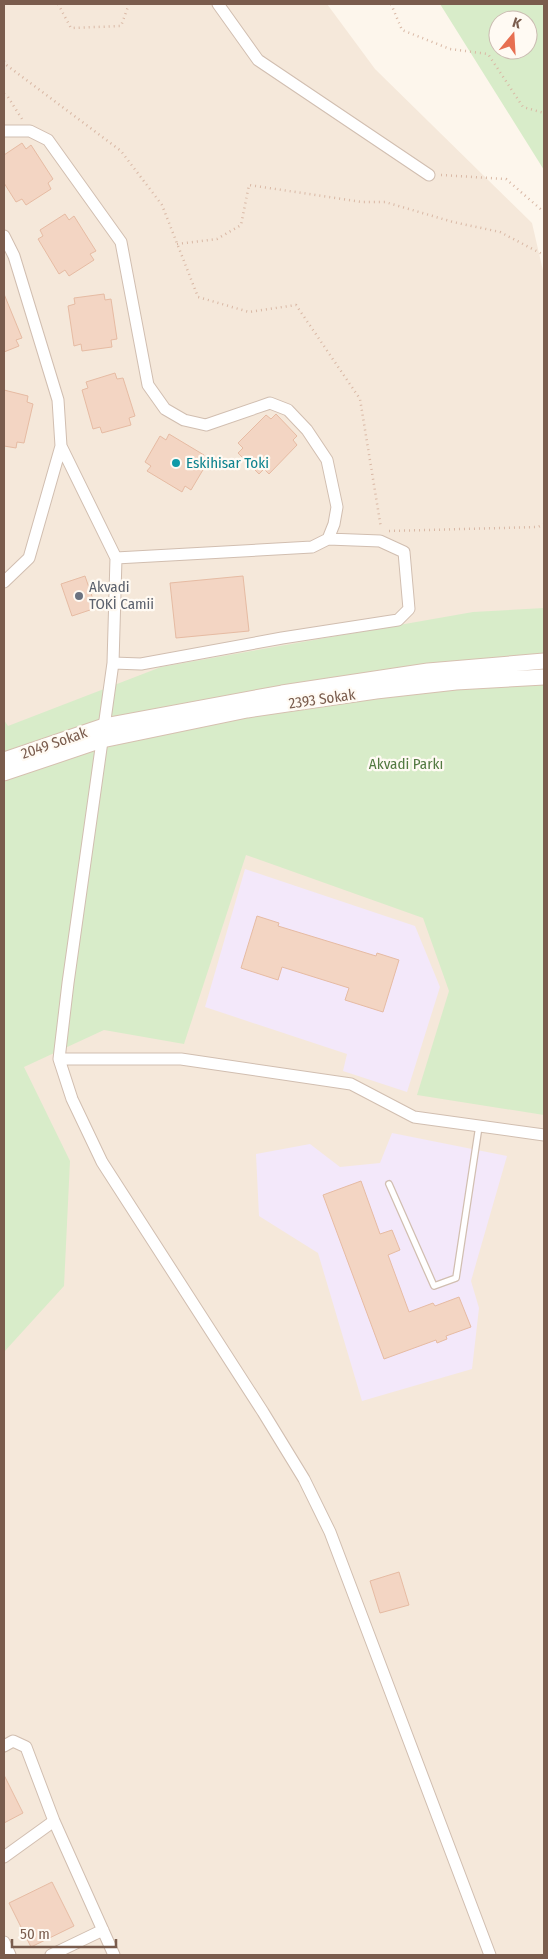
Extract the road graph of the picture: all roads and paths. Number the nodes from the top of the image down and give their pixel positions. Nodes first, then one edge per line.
1 (58, 4) edge
2 (129, 4) edge
3 (218, 4) edge
4 (391, 4) edge
5 (4, 61) edge
6 (4, 94) edge
7 (544, 113) edge
8 (4, 131) edge
9 (30, 131) junction
10 (430, 175) joint
11 (544, 212) edge
12 (5, 239) edge
13 (177, 244) junction
14 (544, 255) edge
15 (61, 446) junction
16 (544, 524) edge
17 (328, 539) junction
18 (116, 558) junction
19 (4, 582) edge
20 (544, 661) edge
21 (113, 663) junction
22 (544, 677) edge
23 (103, 733) junction
24 (4, 760) edge
25 (4, 773) edge
26 (59, 1059) junction
27 (479, 1126) junction
28 (544, 1135) edge
29 (389, 1184) dead end
30 (4, 1746) edge
31 (54, 1821) junction
32 (4, 1857) edge
33 (103, 1930) junction
34 (4, 1942) edge
35 (10, 1955) edge
36 (51, 1955) edge
37 (114, 1955) edge
38 (490, 1955) edge

1 - 2 path
3 - 10 street
4 - 7 path
5 - 13 path
6 - 9 path
8 - 9 street
9 - 17 street
10 - 11 path
12 - 15 street
13 - 14 path
13 - 16 path
15 - 18 street
15 - 19 street
17 - 18 street
17 - 21 street
18 - 21 street
20 - 23 main road, 2393 Sokak
21 - 23 street
22 - 23 main road, 2393 Sokak
23 - 24 main road, 2049 Sokak
23 - 25 main road, 2049 Sokak
23 - 26 street
26 - 27 street
26 - 38 street
27 - 28 street
27 - 29 lane
30 - 31 street
31 - 32 street
31 - 33 street
33 - 36 street
33 - 37 street
34 - 35 street

